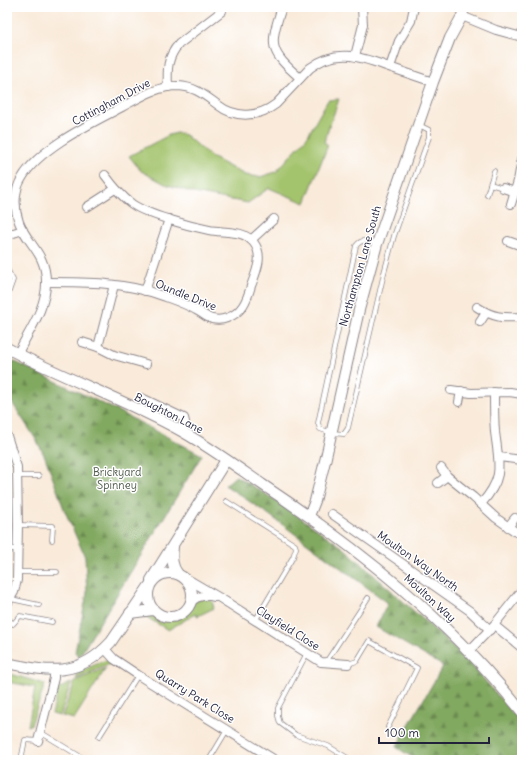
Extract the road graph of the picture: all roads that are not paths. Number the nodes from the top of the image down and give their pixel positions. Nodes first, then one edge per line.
1 (282, 7) edge
2 (362, 7) edge
3 (414, 7) edge
4 (222, 10) dead end
5 (463, 12) edge
6 (522, 37) edge
7 (355, 56) junction
8 (390, 68) junction
9 (300, 78) junction
10 (433, 82) junction
11 (168, 87) junction
12 (418, 124) junction
13 (522, 159) edge
14 (494, 171) dead end
15 (105, 175) dead end
16 (490, 184) junction
17 (503, 188) joint
18 (115, 189) junction
19 (515, 192) junction
20 (487, 195) dead end
21 (511, 204) dead end
22 (87, 207) dead end
23 (169, 219) junction
24 (274, 219) dead end
25 (23, 230) junction
26 (7, 235) edge
27 (251, 240) junction
28 (508, 241) dead end
29 (376, 244) junction
30 (522, 246) edge
31 (7, 269) edge
32 (46, 282) junction
33 (114, 284) junction
34 (145, 290) junction
35 (7, 297) edge
36 (477, 307) dead end
37 (486, 313) junction
38 (522, 317) edge
39 (480, 322) dead end
40 (82, 342) dead end
41 (98, 347) junction
42 (7, 348) edge
43 (18, 353) junction
44 (146, 364) dead end
45 (451, 390) dead end
46 (461, 391) junction
47 (494, 392) junction
48 (522, 394) edge
49 (142, 398) dead end
50 (459, 402) dead end
51 (183, 432) junction
52 (332, 433) junction
53 (7, 438) edge
54 (499, 456) junction
55 (226, 460) junction
56 (522, 460) edge
57 (441, 468) dead end
58 (17, 476) junction
59 (39, 476) dead end
60 (447, 476) junction
61 (438, 483) dead end
62 (226, 501) dead end
63 (481, 504) junction
64 (332, 514) dead end
65 (309, 516) junction
66 (515, 518) dead end
67 (18, 525) junction
68 (508, 527) junction
69 (516, 532) dead end
70 (52, 540) dead end
71 (174, 545) junction
72 (7, 549) edge
73 (18, 549) junction
74 (18, 572) junction
75 (57, 572) dead end
76 (181, 576) junction
77 (150, 583) junction
78 (522, 590) edge
79 (220, 598) junction
80 (368, 598) dead end
81 (9, 601) edge
82 (192, 601) junction
83 (40, 605) dead end
84 (154, 610) junction
85 (130, 613) junction
86 (7, 617) edge
87 (254, 621) junction
88 (52, 622) dead end
89 (492, 627) junction
90 (522, 648) edge
91 (105, 649) junction
92 (469, 651) junction
93 (307, 653) junction
94 (326, 662) junction
95 (7, 663) edge
96 (348, 664) joint
97 (54, 670) junction
98 (138, 674) junction
99 (522, 712) edge
100 (388, 727) dead end
101 (227, 729) junction
102 (40, 732) junction
103 (99, 737) dead end
104 (38, 741) joint
105 (21, 760) edge
106 (86, 760) edge
107 (209, 760) edge
108 (275, 760) edge
109 (351, 760) edge

1 - 9 street
2 - 7 street
3 - 8 street
4 - 11 street
5 - 6 street
5 - 10 street, Northampton Lane South
7 - 8 street, Cottingham Drive
7 - 9 street, Cottingham Drive
8 - 10 street, Cottingham Drive
9 - 11 street, Cottingham Drive
10 - 12 street, Northampton Lane South
11 - 25 street, Cottingham Drive
12 - 29 street, Northampton Lane South
12 - 52 lane
13 - 19 street
14 - 16 lane
15 - 18 street
16 - 17 lane
16 - 20 lane
17 - 19 street
18 - 22 street
18 - 23 street
19 - 21 street
23 - 27 street
23 - 34 street
24 - 27 street
25 - 26 street
25 - 32 street, Cottingham Drive
27 - 34 street, Oundle Drive
28 - 30 street
29 - 52 street, Northampton Lane South
29 - 52 lane
31 - 35 lane
32 - 33 street, Oundle Drive
32 - 43 street, Cottingham Drive
33 - 34 street, Oundle Drive
33 - 41 street
36 - 37 street
37 - 38 street
37 - 39 street
40 - 41 street
41 - 44 street
42 - 43 street, Boughton Lane
43 - 51 street, Boughton Lane
45 - 46 street
46 - 47 street
46 - 50 street
47 - 48 street
47 - 54 street
49 - 51 street
51 - 55 street, Boughton Lane
52 - 65 street, Northampton Lane South
53 - 58 street
54 - 56 street
54 - 63 street
55 - 65 street, Boughton Lane
55 - 71 street
57 - 60 street
58 - 59 lane
58 - 67 street
60 - 61 street
60 - 63 street
62 - 87 lane
63 - 68 street
64 - 89 street, Moulton Way North
65 - 92 street, Moulton Way
66 - 68 street
67 - 70 lane
67 - 73 street
68 - 69 street
71 - 76 street
71 - 77 street
72 - 73 lane
73 - 74 street
74 - 75 lane
74 - 81 street
76 - 77 street
76 - 79 street, Clayfield Close
76 - 82 street
77 - 84 street
77 - 85 street
78 - 89 street
79 - 82 street
79 - 87 street, Clayfield Close
80 - 94 lane
81 - 83 lane
82 - 84 street
84 - 85 street
85 - 91 street
86 - 88 lane
87 - 93 street, Clayfield Close
89 - 90 street, Moulton Way North
89 - 92 street
91 - 97 street
91 - 98 street, Quarry Park Close
92 - 99 street, Moulton Way
93 - 94 street, Clayfield Close
93 - 109 lane
94 - 96 street, Clayfield Close
95 - 97 street
96 - 100 lane
97 - 102 street
98 - 101 street, Quarry Park Close
98 - 103 lane
101 - 107 lane
101 - 108 street, Quarry Park Close
102 - 104 street
102 - 106 lane
104 - 105 lane

